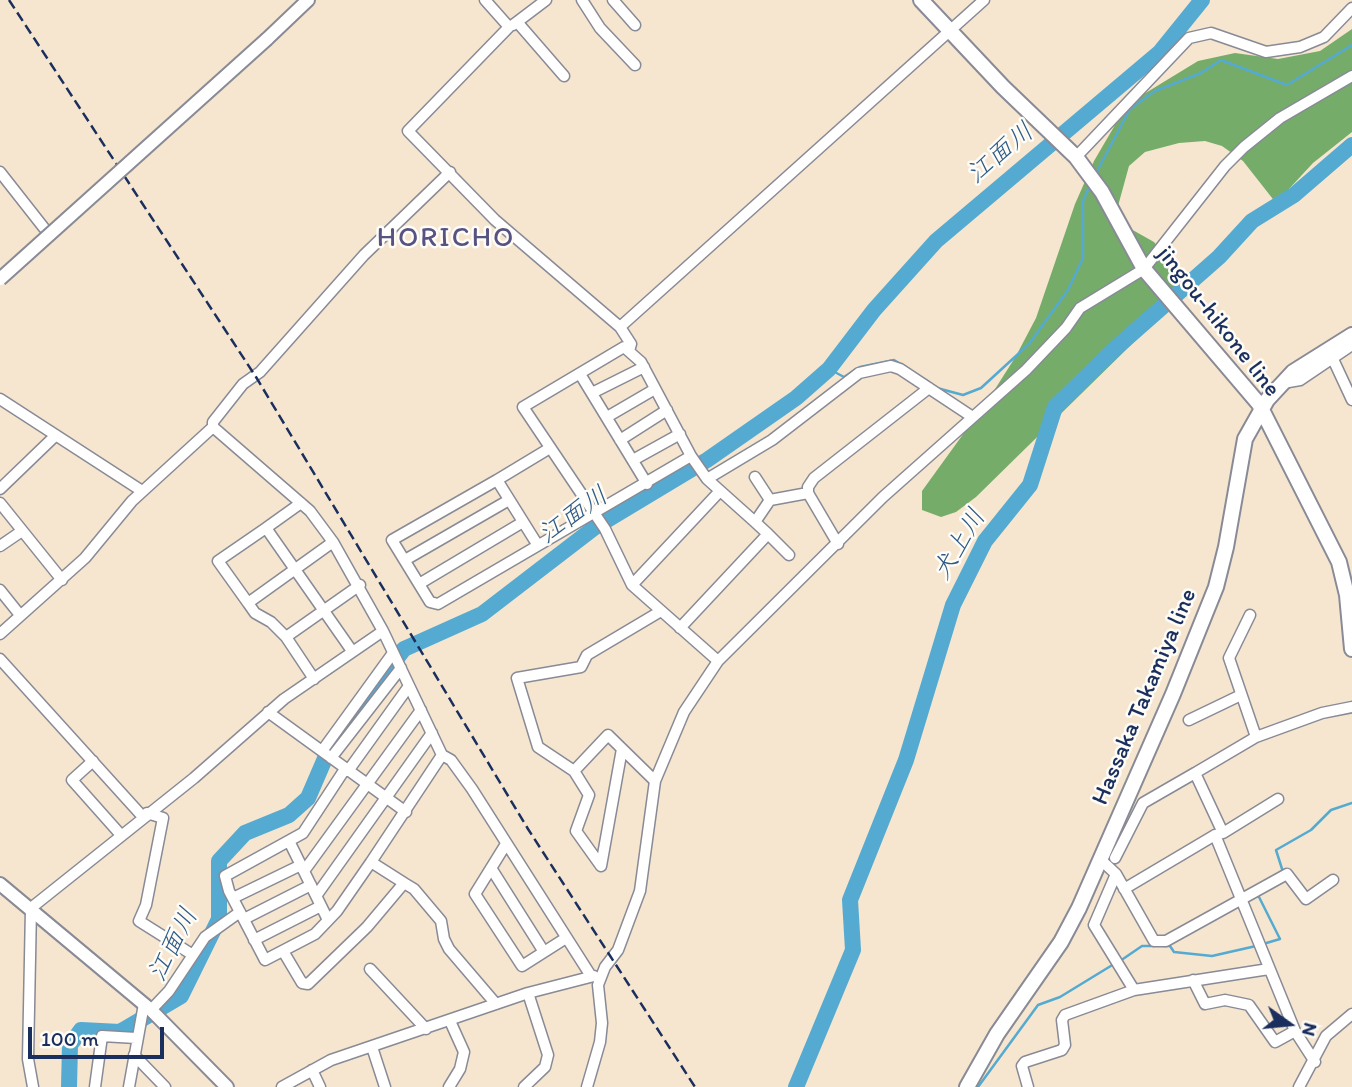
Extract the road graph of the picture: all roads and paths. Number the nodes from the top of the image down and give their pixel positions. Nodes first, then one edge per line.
1 (308, 0) edge
2 (485, 0) edge
3 (546, 0) edge
4 (582, 0) edge
5 (613, 0) edge
6 (921, 0) edge
7 (984, 0) edge
8 (1352, 8) edge
9 (635, 24) dead end
10 (514, 25) junction
11 (950, 33) junction
12 (635, 65) dead end
13 (564, 76) dead end
14 (1352, 76) edge
15 (1076, 158) junction
16 (0, 172) edge
17 (450, 172) junction
18 (44, 228) dead end
19 (1147, 272) junction
20 (0, 279) edge
21 (620, 327) junction
22 (1352, 335) edge
23 (1352, 345) edge
24 (629, 351) junction
25 (1332, 357) junction
26 (644, 368) junction
27 (580, 374) junction
28 (1283, 383) junction
29 (929, 388) junction
30 (655, 389) junction
31 (592, 394) junction
32 (0, 400) edge
33 (1352, 400) edge
34 (1258, 404) junction
35 (667, 410) junction
36 (971, 416) junction
37 (607, 417) junction
38 (213, 427) junction
39 (680, 434) junction
40 (55, 436) junction
41 (620, 440) junction
42 (550, 448) junction
43 (633, 460) junction
44 (699, 467) junction
45 (755, 477) dead end
46 (497, 480) junction
47 (647, 484) junction
48 (0, 489) edge
49 (142, 491) junction
50 (720, 491) junction
51 (808, 493) junction
52 (509, 500) junction
53 (770, 500) junction
54 (0, 503) edge
55 (301, 503) junction
56 (596, 517) junction
57 (523, 522) junction
58 (755, 522) junction
59 (266, 528) junction
60 (22, 531) junction
61 (768, 534) junction
62 (333, 542) junction
63 (537, 544) junction
64 (838, 544) junction
65 (0, 546) edge
66 (789, 555) dead end
67 (405, 560) junction
68 (295, 570) junction
69 (62, 580) junction
70 (419, 584) junction
71 (360, 585) junction
72 (632, 585) junction
73 (0, 590) edge
74 (248, 603) junction
75 (1349, 605) edge
76 (324, 611) junction
77 (661, 611) junction
78 (20, 615) junction
79 (1250, 615) dead end
80 (680, 628) junction
81 (383, 631) junction
82 (0, 634) edge
83 (286, 637) junction
84 (1352, 649) edge
85 (352, 651) junction
86 (393, 653) junction
87 (0, 659) edge
88 (718, 661) junction
89 (401, 667) junction
90 (314, 679) junction
91 (409, 686) junction
92 (1241, 695) junction
93 (1352, 707) edge
94 (421, 710) junction
95 (268, 712) junction
96 (1189, 720) dead end
97 (432, 733) junction
98 (1256, 737) junction
99 (622, 749) junction
100 (327, 754) junction
101 (442, 755) junction
102 (93, 761) junction
103 (347, 770) junction
104 (574, 771) junction
105 (1195, 773) junction
106 (655, 781) junction
107 (366, 784) junction
108 (386, 798) junction
109 (1278, 799) dead end
110 (406, 812) junction
111 (145, 815) junction
112 (120, 834) junction
113 (1219, 834) junction
114 (290, 843) junction
115 (506, 844) junction
116 (1108, 859) junction
117 (371, 862) junction
118 (302, 868) junction
119 (491, 868) junction
120 (1116, 874) junction
121 (1333, 880) dead end
122 (404, 883) junction
123 (0, 884) edge
124 (311, 885) junction
125 (1124, 889) junction
126 (316, 896) junction
127 (233, 898) junction
128 (1240, 900) junction
129 (321, 906) junction
130 (31, 908) junction
131 (242, 915) junction
132 (328, 920) junction
133 (566, 938) junction
134 (254, 940) junction
135 (283, 951) junction
136 (544, 952) junction
137 (193, 955) junction
138 (370, 969) dead end
139 (1269, 969) junction
140 (595, 976) junction
141 (1193, 980) junction
142 (1135, 990) junction
143 (528, 993) junction
144 (496, 1004) junction
145 (147, 1007) junction
146 (1352, 1014) edge
147 (450, 1021) junction
148 (426, 1029) junction
149 (1295, 1031) junction
150 (136, 1038) junction
151 (372, 1047) junction
152 (134, 1055) junction
153 (1315, 1062) junction
154 (312, 1070) junction
155 (586, 1086) edge
156 (33, 1087) edge
157 (96, 1087) edge
158 (129, 1087) edge
159 (165, 1087) edge
160 (227, 1087) edge
161 (282, 1087) edge
162 (320, 1087) edge
163 (385, 1087) edge
164 (449, 1087) edge
165 (524, 1087) edge
166 (967, 1087) edge
167 (1028, 1087) edge
168 (1299, 1087) edge

1 - 20 street, bridge
2 - 10 street
3 - 10 street
4 - 12 street
5 - 9 street
6 - 11 main road, jingou-hikone line
7 - 11 street
8 - 15 street
10 - 13 street
10 - 17 street
11 - 15 main road, jingou-hikone line
11 - 21 street
14 - 19 street
15 - 19 main road, jingou-hikone line
16 - 18 street
17 - 21 street
17 - 38 street
19 - 34 main road, jingou-hikone line
19 - 36 street
21 - 24 street
22 - 28 main road, Hassaka Takamiya line
23 - 25 street
24 - 26 street
24 - 27 street
25 - 28 street
25 - 33 street
26 - 30 street
26 - 31 street
27 - 31 street
27 - 42 street
28 - 34 main road, Hassaka Takamiya line
29 - 36 street
29 - 44 street
29 - 51 street
30 - 35 street
30 - 37 street
31 - 37 street
32 - 40 street
34 - 75 main road, jingou-hikone line
34 - 116 main road, Hassaka Takamiya line
35 - 39 street
35 - 41 street
36 - 64 street
37 - 41 street
38 - 49 street
38 - 55 street
39 - 43 street
39 - 44 street
40 - 48 street
40 - 49 street
41 - 43 street
42 - 46 street
42 - 56 street
43 - 47 street
44 - 47 street
44 - 50 street
45 - 53 street
46 - 52 street
46 - 67 street
47 - 56 street
49 - 69 street
50 - 58 street
50 - 72 street
51 - 53 street
51 - 64 street
52 - 57 street
52 - 67 street
53 - 58 street
54 - 60 street
55 - 59 street
55 - 62 street
56 - 63 street
56 - 72 street
57 - 63 street
57 - 70 street
58 - 61 street
59 - 68 street
59 - 74 street
60 - 65 street
60 - 69 street
61 - 66 street
61 - 80 street
62 - 68 street
62 - 71 street
63 - 70 street
64 - 88 street
67 - 70 street
68 - 74 street
68 - 76 street
69 - 78 street
71 - 76 street
71 - 81 street
72 - 77 street
73 - 78 street
74 - 83 street
75 - 84 main road, jingou-hikone line
76 - 83 street
76 - 85 street
77 - 80 street
77 - 104 street
78 - 82 street
79 - 92 street
80 - 88 street
81 - 85 street
81 - 86 street
83 - 90 street
85 - 90 street
86 - 89 street
86 - 100 street
87 - 102 street
88 - 106 street
89 - 91 street
89 - 100 street
90 - 95 street
91 - 94 street
91 - 103 street
92 - 96 street
92 - 98 street
93 - 98 street
94 - 97 street
94 - 107 street
95 - 100 street
95 - 111 street
97 - 101 street
97 - 108 street
98 - 105 street
99 - 104 street
99 - 104 street
99 - 106 street
100 - 103 street
101 - 110 street
101 - 115 street
102 - 111 street
102 - 112 street
103 - 107 street
103 - 114 street
105 - 113 street
105 - 116 street
106 - 140 street
107 - 108 street
107 - 118 street
108 - 110 street
108 - 126 street
109 - 113 street
110 - 117 street
111 - 112 street
111 - 137 street
112 - 130 street
113 - 125 street
113 - 128 street
114 - 118 street
114 - 127 street
115 - 119 street
115 - 133 street
116 - 120 street
116 - 166 main road, Hassaka Takamiya line
117 - 122 street
117 - 132 street
118 - 124 street
118 - 127 street
119 - 136 street
119 - 136 street
120 - 125 street
120 - 142 street
121 - 128 street
122 - 135 street
122 - 144 street
123 - 130 street
124 - 126 street
124 - 131 street
125 - 128 street
126 - 129 street
127 - 131 street
128 - 139 street
129 - 132 street
129 - 134 street
130 - 145 street
130 - 156 street
131 - 134 street
131 - 137 street
132 - 135 street
133 - 136 street
133 - 140 street
134 - 135 street
137 - 145 street
138 - 148 street
139 - 141 street
139 - 149 street
140 - 143 street
140 - 155 street
141 - 142 street
141 - 149 street
142 - 167 street
143 - 144 street
143 - 165 street
144 - 147 street
145 - 150 street
145 - 160 street
146 - 153 street
147 - 148 street
147 - 164 street
148 - 151 street
149 - 153 street
150 - 152 street
150 - 157 street
151 - 154 street
151 - 163 street
152 - 158 street
152 - 159 street
153 - 168 street
154 - 161 street
154 - 162 street

